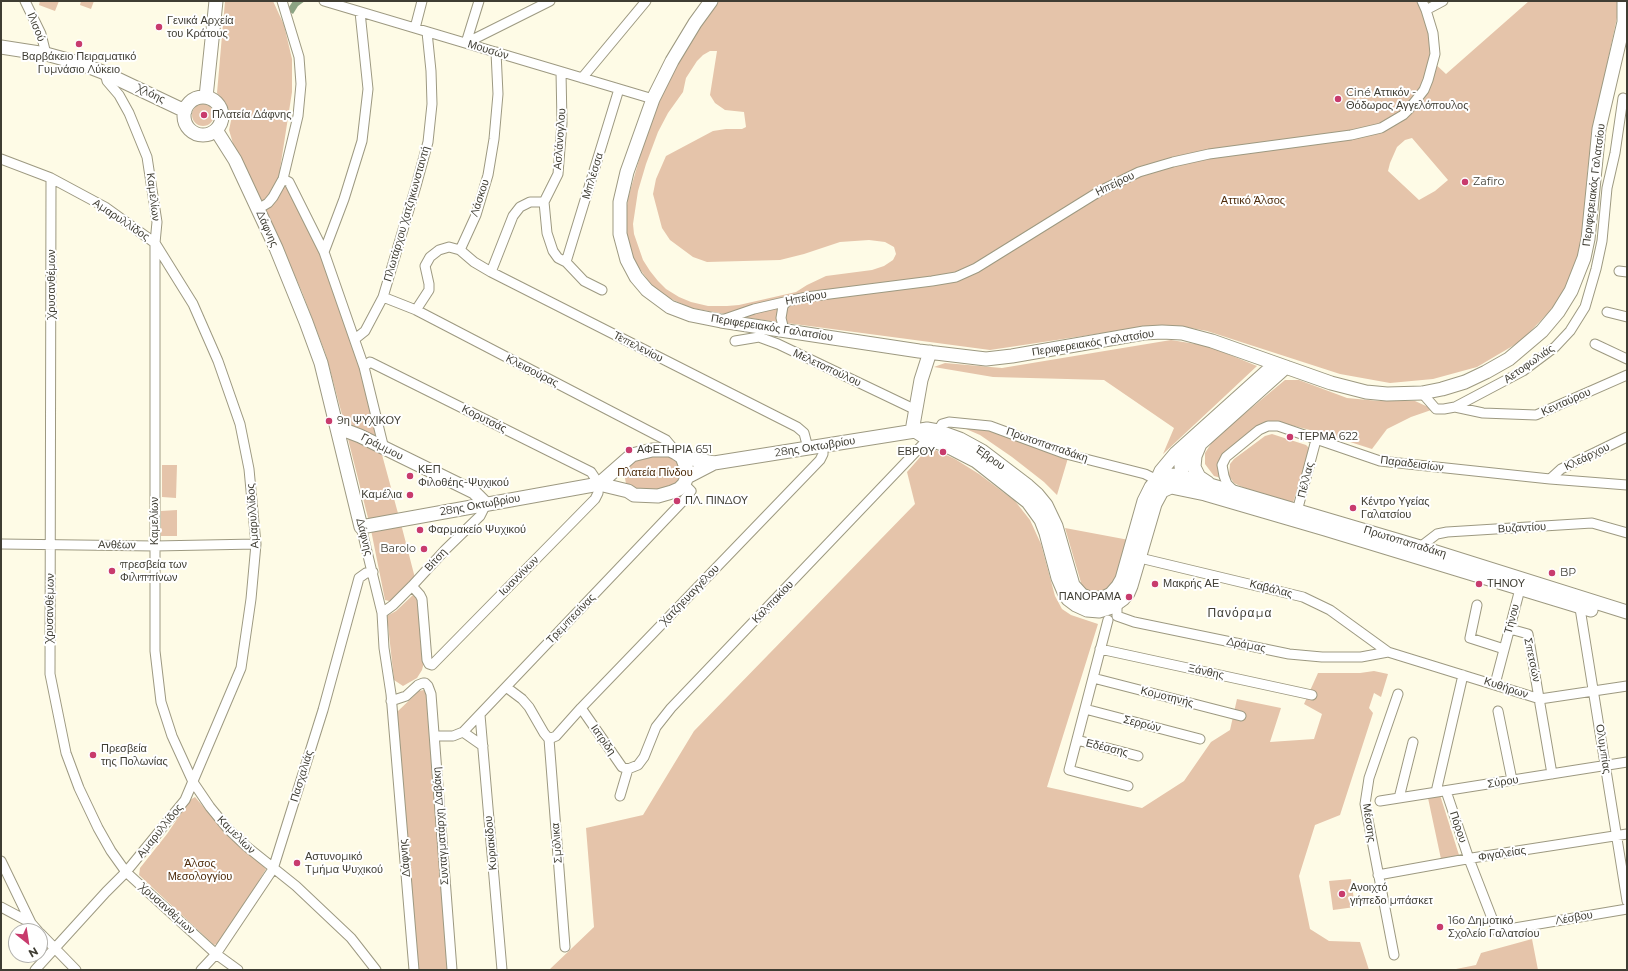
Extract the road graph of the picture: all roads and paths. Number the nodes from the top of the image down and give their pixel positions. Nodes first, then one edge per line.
1 (25, 1) edge
2 (216, 1) edge
3 (282, 1) edge
4 (324, 1) edge
5 (422, 1) edge
6 (479, 1) edge
7 (646, 1) edge
8 (711, 1) edge
9 (1422, 1) edge
10 (1443, 1) edge
11 (1624, 1) edge
12 (545, 2) edge
13 (354, 7) edge
14 (1426, 10) junction
15 (414, 28) junction
16 (427, 32) junction
17 (466, 43) junction
18 (1, 47) edge
19 (496, 52) junction
20 (46, 54) junction
21 (561, 72) junction
22 (105, 73) junction
23 (582, 78) junction
24 (619, 89) junction
25 (206, 98) junction
26 (1623, 98) dead end
27 (653, 99) junction
28 (185, 111) junction
29 (216, 130) junction
30 (1, 159) edge
31 (51, 178) junction
32 (283, 179) junction
33 (1607, 188) junction
34 (1594, 189) junction
35 (544, 202) junction
36 (258, 209) junction
37 (155, 243) junction
38 (460, 250) junction
39 (324, 252) junction
40 (566, 262) junction
41 (491, 272) junction
42 (602, 290) dead end
43 (383, 297) junction
44 (787, 301) junction
45 (416, 310) junction
46 (1607, 312) dead end
47 (1627, 317) edge
48 (721, 321) junction
49 (784, 330) junction
50 (356, 339) junction
51 (735, 341) dead end
52 (1595, 344) dead end
53 (924, 351) junction
54 (1627, 359) edge
55 (1281, 365) junction
56 (364, 367) junction
57 (1627, 375) edge
58 (1422, 393) junction
59 (1455, 407) junction
60 (917, 427) junction
61 (938, 431) junction
62 (338, 432) junction
63 (1627, 437) edge
64 (1189, 440) junction
65 (1316, 440) junction
66 (823, 445) junction
67 (808, 448) junction
68 (384, 449) junction
69 (679, 455) junction
70 (714, 463) junction
71 (621, 466) junction
72 (1182, 476) junction
73 (1550, 479) junction
74 (685, 480) junction
75 (1157, 480) junction
76 (599, 484) junction
77 (1209, 484) junction
78 (1627, 485) edge
79 (1185, 489) junction
80 (628, 491) junction
81 (1234, 491) junction
82 (486, 504) junction
83 (1296, 515) junction
84 (361, 527) junction
85 (1627, 533) edge
86 (1, 544) edge
87 (52, 544) junction
88 (256, 544) junction
89 (155, 546) junction
90 (1420, 547) junction
91 (1140, 558) junction
92 (373, 572) junction
93 (412, 586) junction
94 (1520, 589) junction
95 (1580, 602) junction
96 (1477, 605) dead end
97 (1117, 610) junction
98 (1096, 611) junction
99 (1627, 612) edge
100 (382, 613) junction
101 (1108, 620) junction
102 (1627, 621) edge
103 (1510, 629) junction
104 (1100, 649) junction
105 (1504, 649) junction
106 (1388, 652) junction
107 (1463, 675) junction
108 (1093, 678) junction
109 (1495, 684) junction
110 (1627, 686) edge
111 (506, 687) junction
112 (1594, 691) junction
113 (1398, 694) dead end
114 (1312, 695) dead end
115 (1540, 699) junction
116 (391, 701) junction
117 (581, 708) junction
118 (1085, 709) junction
119 (1498, 711) dead end
120 (480, 715) junction
121 (1241, 716) dead end
122 (463, 732) junction
123 (435, 736) junction
124 (549, 739) junction
125 (1200, 739) dead end
126 (1077, 740) junction
127 (1413, 742) dead end
128 (483, 746) junction
129 (1138, 756) dead end
130 (1627, 762) edge
131 (1606, 766) junction
132 (628, 769) junction
133 (1552, 774) junction
134 (1512, 780) junction
135 (193, 782) junction
136 (1128, 786) dead end
137 (1446, 791) junction
138 (1436, 792) junction
139 (620, 796) dead end
140 (1399, 798) junction
141 (1380, 801) dead end
142 (1627, 834) edge
143 (1617, 836) junction
144 (1469, 859) junction
145 (1, 861) edge
146 (273, 869) junction
147 (126, 872) junction
148 (1378, 875) junction
149 (1627, 901) edge
150 (1, 907) edge
151 (1627, 909) edge
152 (31, 923) joint
153 (1497, 931) joint
154 (48, 942) edge
155 (566, 947) dead end
156 (55, 949) junction
157 (216, 954) junction
158 (1394, 955) dead end
159 (35, 970) edge
160 (76, 970) edge
161 (201, 970) edge
162 (238, 970) edge
163 (376, 970) edge
164 (414, 970) edge
165 (452, 970) edge
166 (502, 970) edge

1 - 20 street, Ιλισού
2 - 25 main road
3 - 32 street
4 - 13 street, Μουσών
5 - 15 street
6 - 17 street
7 - 23 street
8 - 27 main road, Περιφερειακός Γαλατσίου
9 - 14 street, Ηπείρου
10 - 14 street
11 - 34 main road, Περιφερειακός Γαλατσίου
12 - 17 street
13 - 15 street, Μουσών
13 - 39 street
14 - 44 street, Ηπείρου
15 - 16 street, Μουσών
16 - 17 street, Μουσών
16 - 43 street, Πλωτάρχου Χατζηκωνσταντή
17 - 19 street, Μουσών
18 - 20 main road, Χλόης
19 - 21 street, Μουσών
19 - 38 street, Λάσκου
20 - 22 main road, Χλόης
21 - 23 street, Μουσών
21 - 35 street, Ασλάνογλου
22 - 28 main road, Χλόης
22 - 37 street, Καμελίων
23 - 24 street, Μουσών
24 - 27 street, Μουσών
24 - 40 street, Μπλέσσα
25 - 28 main road
25 - 29 main road
26 - 33 street, Αετοφωλιάς
27 - 48 main road, Περιφερειακός Γαλατσίου
28 - 29 main road
29 - 36 main road, Δάφνης
30 - 31 street, Αμαρυλλίδος
31 - 37 street, Αμαρυλλίδος
31 - 87 street, Χρυσανθέμων
32 - 36 street
32 - 39 street
33 - 34 street
33 - 59 street, Αετοφωλιάς
34 - 58 main road, Περιφερειακός Γαλατσίου
35 - 40 street
35 - 41 street
36 - 62 main road, Δάφνης
37 - 88 street, Αμαρυλλίδος
37 - 89 street, Καμελίων
38 - 41 street, Τεπελενίου
38 - 45 street
39 - 50 street
40 - 42 street
41 - 67 street, Τεπελενίου
43 - 45 street, Κλεισούρας
43 - 50 street, Πλωτάρχου Χατζηκωνσταντή
44 - 48 street, Ηπείρου
44 - 49 street
45 - 69 street, Κλεισούρας
46 - 47 street
48 - 49 main road, Περιφερειακός Γαλατσίου
49 - 53 main road, Περιφερειακός Γαλατσίου
50 - 56 street
51 - 60 street, Μελετοπούλου
52 - 54 street
53 - 55 main road, Περιφερειακός Γαλατσίου
53 - 60 main road
55 - 58 main road, Περιφερειακός Γαλατσίου
55 - 64 main road, Έβρου
55 - 77 main road
56 - 68 street
56 - 76 street, Κορυτσάς
57 - 59 street, Κενταύρου
58 - 59 street, Αετοφωλιάς
60 - 61 main road, Έβρου
60 - 66 main road, 28ης Οκτωβρίου
60 - 98 main road, Έβρου
60 - 132 street, Καλπακίου
61 - 75 street, Πρωτοπαπαδάκη
61 - 75 main road, Έβρου
62 - 68 main road, Γράμμου
62 - 84 main road, Δάφνης
63 - 73 street, Κλεάρχου
64 - 72 main road
64 - 75 main road, Έβρου
65 - 73 street, Παραδεισίων
65 - 81 street, Παραδεισίων
65 - 83 street, Πέλλας
66 - 67 main road, 28ης Οκτωβρίου
66 - 117 street, Χατζηευαγγέλου
67 - 70 main road, 28ης Οκτωβρίου
68 - 82 main road, Γράμμου
69 - 70 main road, 28ης Οκτωβρίου
69 - 71 main road, 28ης Οκτωβρίου
69 - 74 main road
70 - 74 main road, 28ης Οκτωβρίου
71 - 76 main road, 28ης Οκτωβρίου
71 - 80 main road
72 - 75 main road
72 - 77 main road, Πρωτοπαπαδάκη
72 - 79 main road
73 - 78 street, Παραδεισίων
74 - 80 main road, 28ης Οκτωβρίου
74 - 111 street, Τρεμπεσίνας
76 - 80 main road, 28ης Οκτωβρίου
76 - 82 main road, 28ης Οκτωβρίου
76 - 93 street, Ιωαννίνων
77 - 81 main road, Πρωτοπαπαδάκη
79 - 83 main road, Πρωτοπαπαδάκη
79 - 91 main road
81 - 83 main road, Πρωτοπαπαδάκη
82 - 84 main road, 28ης Οκτωβρίου
82 - 93 street, Βίτση
83 - 90 main road, Πρωτοπαπαδάκη
83 - 94 main road, Πρωτοπαπαδάκη
84 - 92 street, Δάφνης
85 - 90 street, Βυζαντίου
86 - 87 street, Ανθέων
87 - 89 street, Ανθέων
87 - 147 street, Χρυσανθέμων
88 - 89 street, Ανθέων
88 - 135 street, Αμαρυλλίδος
89 - 135 street, Καμελίων
90 - 95 main road, Πρωτοπαπαδάκη
91 - 97 main road
91 - 106 street, Καβάλας
92 - 100 street, Δάφνης
92 - 146 street, Πασχαλιάς
93 - 100 street, Βίτση
94 - 95 main road, Πρωτοπαπαδάκη
94 - 103 street, Τήνου
95 - 99 main road, Πρωτοπαπαδάκη
95 - 102 main road, Πρωτοπαπαδάκη
95 - 112 street, Ολυμπίας
96 - 105 street, Τήνου
97 - 98 main road
97 - 101 street
97 - 106 street, Δράμας
98 - 101 street, Έβρου
100 - 116 street, Δάφνης
101 - 104 street
103 - 105 street, Τήνου
103 - 115 street, Σπετσών
104 - 108 street
104 - 114 street, Ξάνθης
105 - 109 street, Τήνου
106 - 107 street, Κυθήρων
107 - 109 street, Κυθήρων
107 - 138 street
108 - 118 street
108 - 121 street, Κομοτηνής
109 - 115 street, Κυθήρων
110 - 112 street, Κυθήρων
111 - 120 street, Τρεμπεσίνας
111 - 124 street
112 - 115 street, Κυθήρων
112 - 131 street, Ολυμπίας
113 - 148 street, Μέσσης
115 - 133 street, Σπετσών
116 - 123 street, Συνταγματάρχη Δαβάκη
116 - 164 street, Δάφνης
117 - 124 street, Χατζηευαγγέλου
117 - 132 street, Ιατρίδη
118 - 125 street, Σερρών
118 - 126 street
119 - 134 street
120 - 122 street, Τρεμπεσίνας
120 - 128 street, Κυριακίδου
122 - 123 street
122 - 128 street
123 - 165 street, Συνταγματάρχη Δαβάκη
124 - 155 street, Σμόλικα
126 - 129 street, Εδέσσης
126 - 136 street
127 - 140 street
128 - 166 street, Κυριακίδου
130 - 131 street, Σύρου
131 - 133 street, Σύρου
131 - 143 street, Ολυμπίας
132 - 139 street
133 - 134 street, Σύρου
134 - 137 street, Σύρου
135 - 146 street, Καμελίων
135 - 147 street, Αμαρυλλίδος
137 - 138 street, Σύρου
137 - 144 street, Πόρου
138 - 140 street, Σύρου
140 - 141 street, Σύρου
142 - 143 street, Φιγαλείας
143 - 144 street, Φιγαλείας
143 - 149 street, Ολυμπίας
144 - 148 street, Φιγαλείας
144 - 153 street, Πόρου
145 - 152 street
146 - 157 street, Πασχαλιάς
146 - 163 street, Καμελίων
147 - 156 street, Αμαρυλλίδος
147 - 157 street, Χρυσανθέμων
148 - 158 street, Μέσσης
150 - 152 street
151 - 153 street, Λέσβου
154 - 156 street
156 - 159 street, Αμαρυλλίδος
156 - 160 street
157 - 161 street, Πασχαλιάς
157 - 162 street, Χρυσανθέμων

